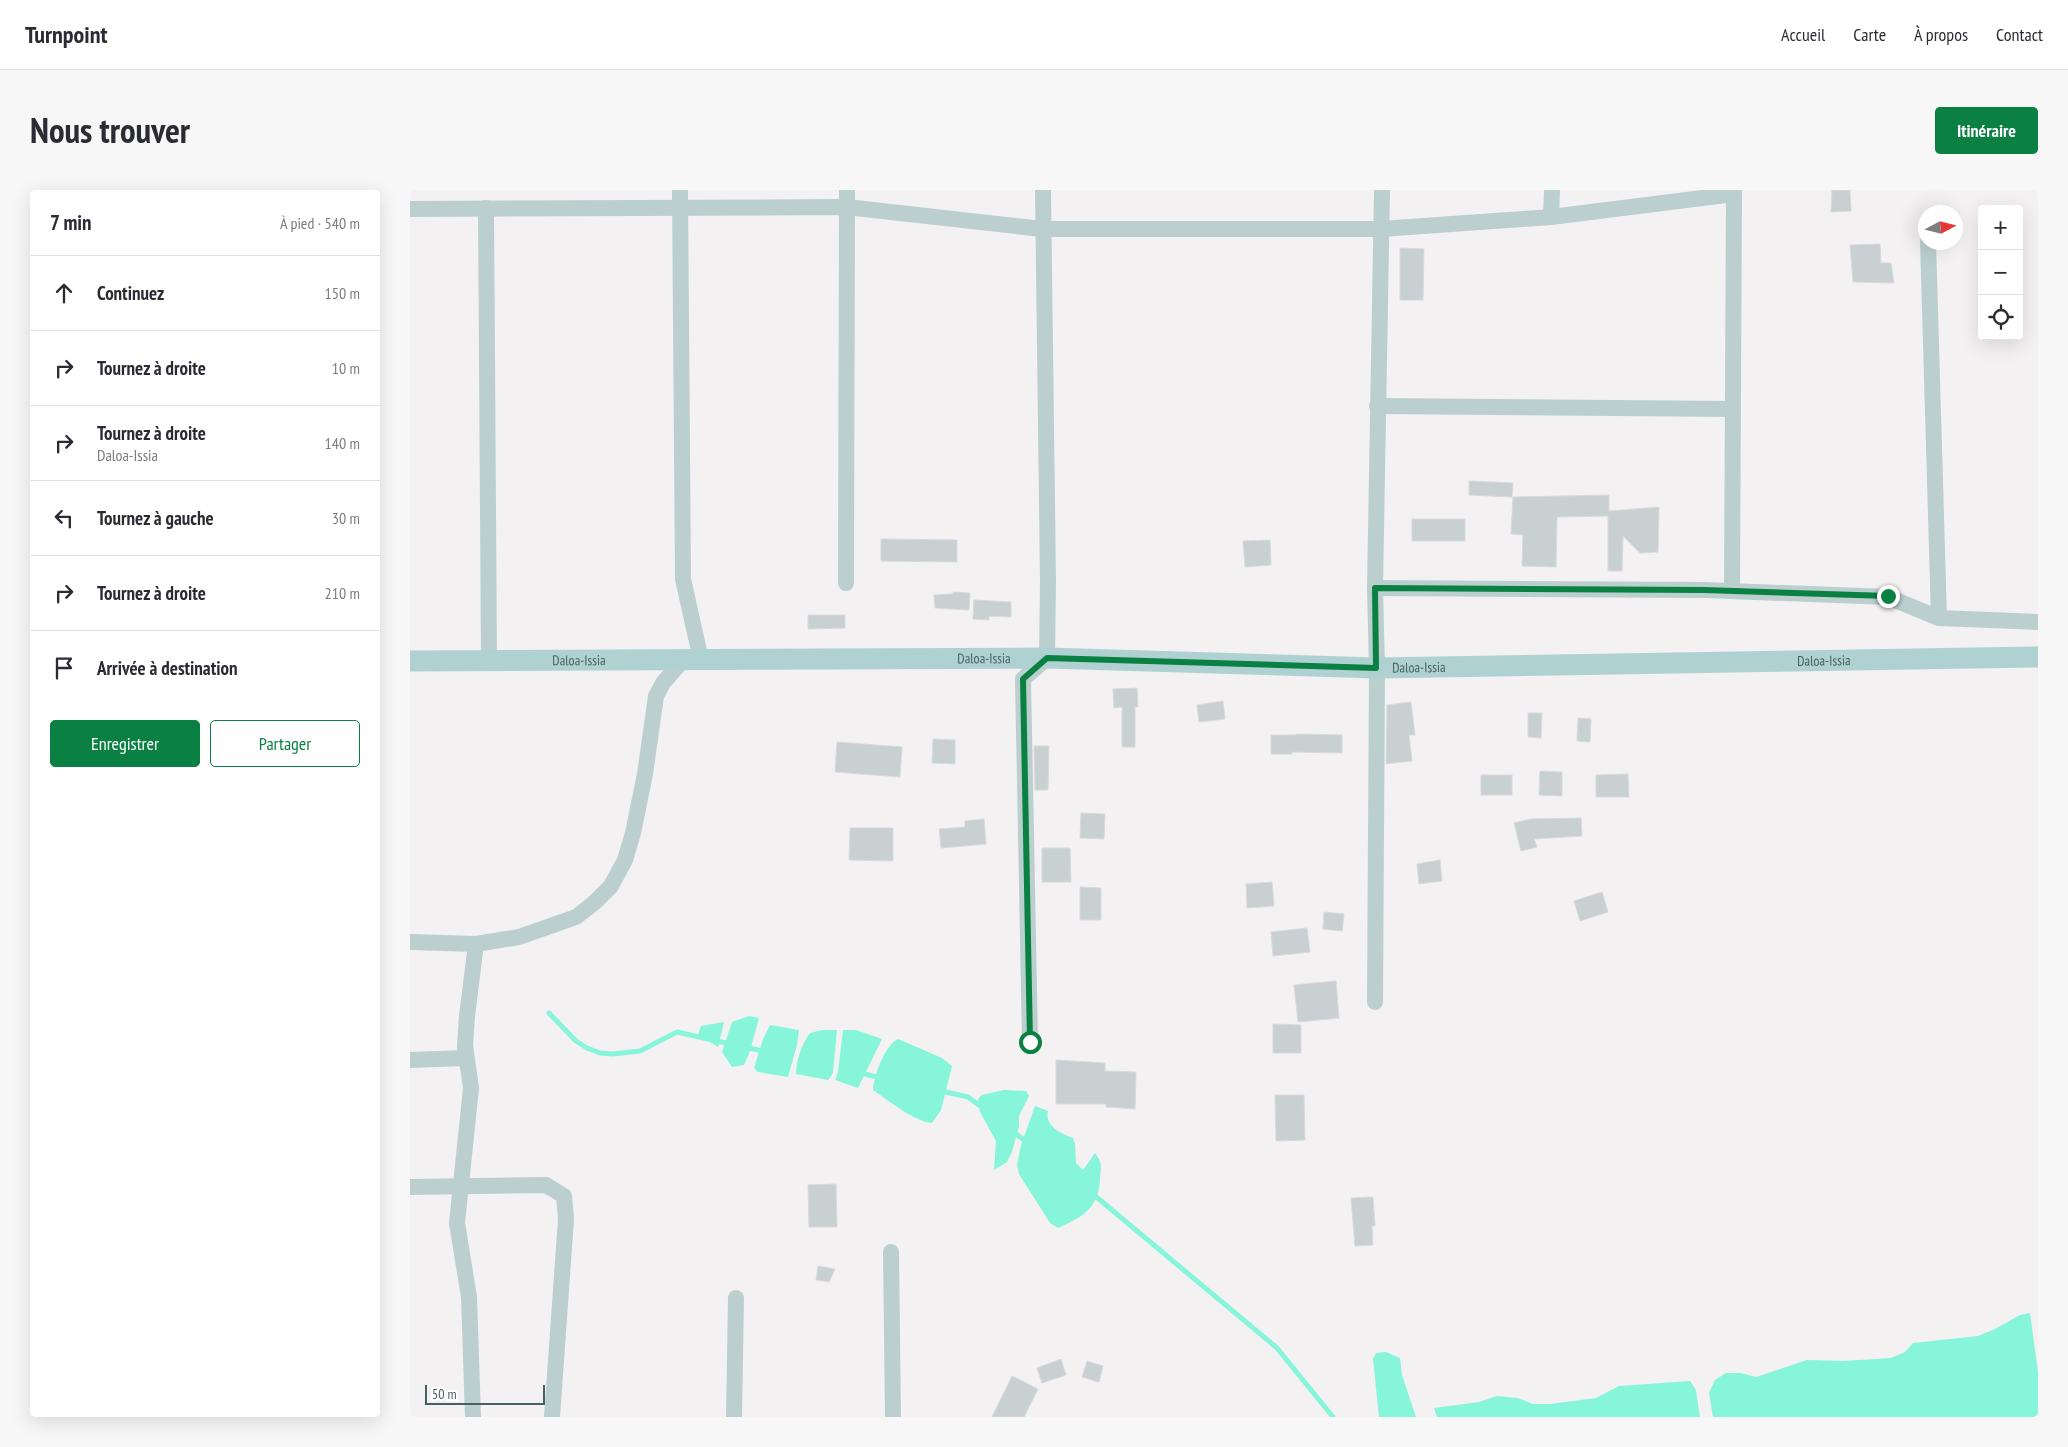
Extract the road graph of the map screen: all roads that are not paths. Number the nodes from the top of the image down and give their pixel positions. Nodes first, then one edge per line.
1 (680, 190) edge
2 (847, 190) edge
3 (1043, 190) edge
4 (1382, 190) edge
5 (1552, 190) edge
6 (1734, 192) edge
7 (846, 207) junction
8 (486, 208) junction
9 (680, 208) junction
10 (410, 209) edge
11 (1551, 217) junction
12 (1042, 229) junction
13 (1381, 229) junction
14 (1928, 250) edge
15 (1377, 406) junction
16 (1733, 409) junction
17 (846, 583) dead end
18 (1375, 588) junction
19 (1732, 591) junction
20 (1939, 618) junction
21 (2038, 622) edge
22 (2038, 656) edge
23 (1047, 658) junction
24 (692, 660) junction
25 (490, 661) junction
26 (410, 662) edge
27 (1376, 668) junction
28 (410, 942) edge
29 (476, 944) junction
30 (1374, 1002) dead end
31 (1030, 1042) dead end
32 (466, 1058) junction
33 (410, 1060) edge
34 (410, 1187) edge
35 (461, 1187) junction
36 (891, 1252) dead end
37 (736, 1298) dead end
38 (473, 1417) edge
39 (552, 1417) edge
40 (734, 1417) edge
41 (893, 1417) edge

1 - 9 street
2 - 7 street
3 - 12 street
4 - 13 street
5 - 11 street
6 - 11 street
6 - 16 street
7 - 9 street
7 - 12 street
7 - 17 street
8 - 9 street
8 - 10 street
8 - 25 street
9 - 24 street
11 - 13 street
12 - 13 street
12 - 23 street
13 - 15 street
14 - 20 street
15 - 16 street
15 - 18 street
16 - 19 street
18 - 19 street
18 - 27 street
19 - 20 street
20 - 21 street
22 - 27 main road, Daloa-Issia
23 - 24 main road, Daloa-Issia
23 - 27 main road, Daloa-Issia
23 - 31 street
24 - 25 main road, Daloa-Issia
24 - 29 street
25 - 26 main road, Daloa-Issia
27 - 30 street
28 - 29 street
29 - 32 street
32 - 33 street
32 - 35 street
34 - 35 street
35 - 38 street
35 - 39 street
36 - 41 street
37 - 40 street

